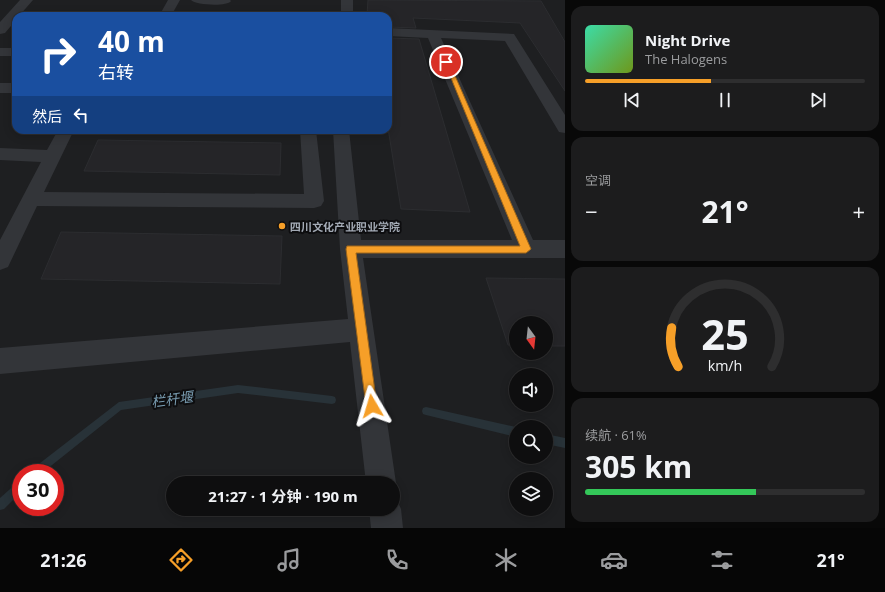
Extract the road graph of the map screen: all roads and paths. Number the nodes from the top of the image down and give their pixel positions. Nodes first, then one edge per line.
1 (27, 0) edge
2 (174, 0) edge
3 (197, 0) edge
4 (347, 0) edge
5 (225, 1) edge
6 (16, 12) edge
7 (167, 12) edge
8 (221, 12) edge
9 (347, 12) edge
10 (12, 17) edge
11 (0, 30) edge
12 (392, 32) edge
13 (0, 34) edge
14 (12, 34) edge
15 (433, 34) junction
16 (0, 52) edge
17 (12, 52) edge
18 (0, 88) edge
19 (12, 88) edge
20 (565, 128) edge
21 (64, 134) edge
22 (308, 134) edge
23 (341, 134) edge
24 (0, 154) edge
25 (54, 156) junction
26 (32, 199) junction
27 (5, 241) edge
28 (351, 249) junction
29 (526, 249) junction
30 (565, 249) edge
31 (0, 261) edge
32 (362, 329) junction
33 (0, 361) edge
34 (380, 476) edge
35 (386, 516) edge
36 (387, 528) edge

1 - 6 street
2 - 7 street
3 - 5 street
4 - 9 street
5 - 8 street
10 - 11 street
12 - 15 street
13 - 14 street
15 - 20 street
15 - 29 street
16 - 17 street
18 - 19 street
21 - 25 street
22 - 26 street
23 - 28 street
24 - 25 street
25 - 26 street
26 - 27 street
27 - 31 street
28 - 29 street
28 - 32 street
29 - 30 street
32 - 33 street
32 - 34 street
35 - 36 street

